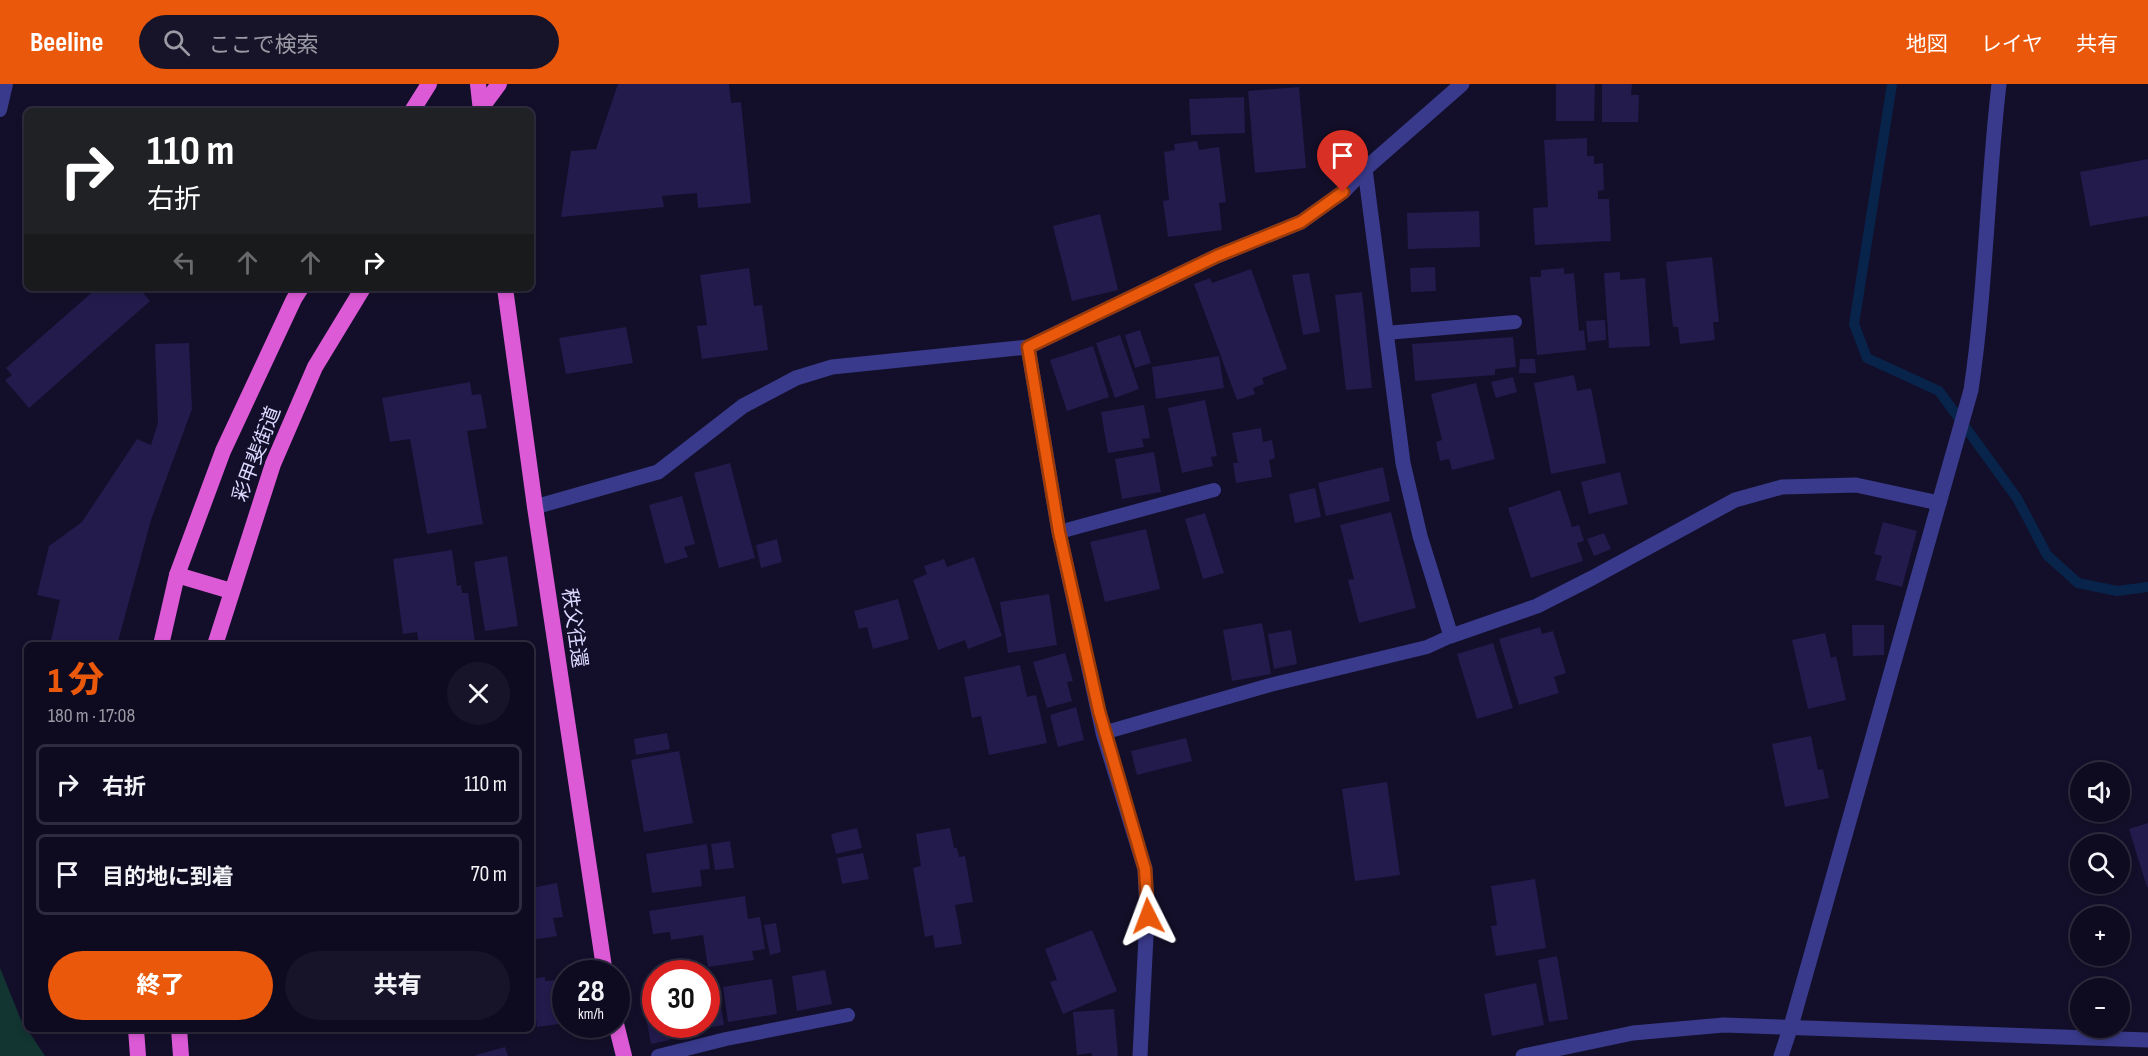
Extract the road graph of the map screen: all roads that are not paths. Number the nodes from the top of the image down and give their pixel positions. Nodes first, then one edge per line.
1 (6, 84) edge
2 (429, 84) edge
3 (478, 84) edge
4 (499, 84) edge
5 (1462, 84) edge
6 (2000, 84) edge
7 (414, 108) edge
8 (480, 108) edge
9 (481, 108) edge
10 (0, 110) edge
11 (1365, 169) junction
12 (299, 291) edge
13 (361, 291) edge
14 (505, 291) edge
15 (1515, 322) dead end
16 (1386, 333) junction
17 (1028, 347) junction
18 (1214, 490) dead end
19 (1939, 503) junction
20 (535, 507) junction
21 (1059, 532) junction
22 (177, 575) junction
23 (231, 591) junction
24 (1451, 636) junction
25 (162, 642) edge
26 (216, 642) edge
27 (1104, 733) junction
28 (603, 960) edge
29 (848, 1015) dead end
30 (1791, 1026) junction
31 (136, 1032) edge
32 (179, 1032) edge
33 (620, 1038) edge
34 (2148, 1040) edge
35 (138, 1056) edge
36 (181, 1056) edge
37 (624, 1056) edge
38 (658, 1056) edge
39 (1140, 1056) edge
40 (1523, 1056) edge
41 (1781, 1056) edge

1 - 10 lane
2 - 7 highway
3 - 8 highway
4 - 9 highway
5 - 11 street
6 - 19 street
11 - 16 street
11 - 17 street
12 - 22 highway, 彩甲斐街道
13 - 23 highway, 彩甲斐街道
14 - 20 highway, 秩父往還
15 - 16 lane
16 - 24 street
17 - 20 street
17 - 21 street
18 - 21 lane
19 - 24 street
19 - 30 street
20 - 28 highway, 秩父往還
21 - 27 street
22 - 23 highway
22 - 25 highway, 彩甲斐街道
23 - 26 highway, 彩甲斐街道
24 - 27 lane
27 - 39 street
29 - 38 lane
30 - 34 street
30 - 40 street
30 - 41 street
31 - 35 highway
32 - 36 highway
33 - 37 highway

